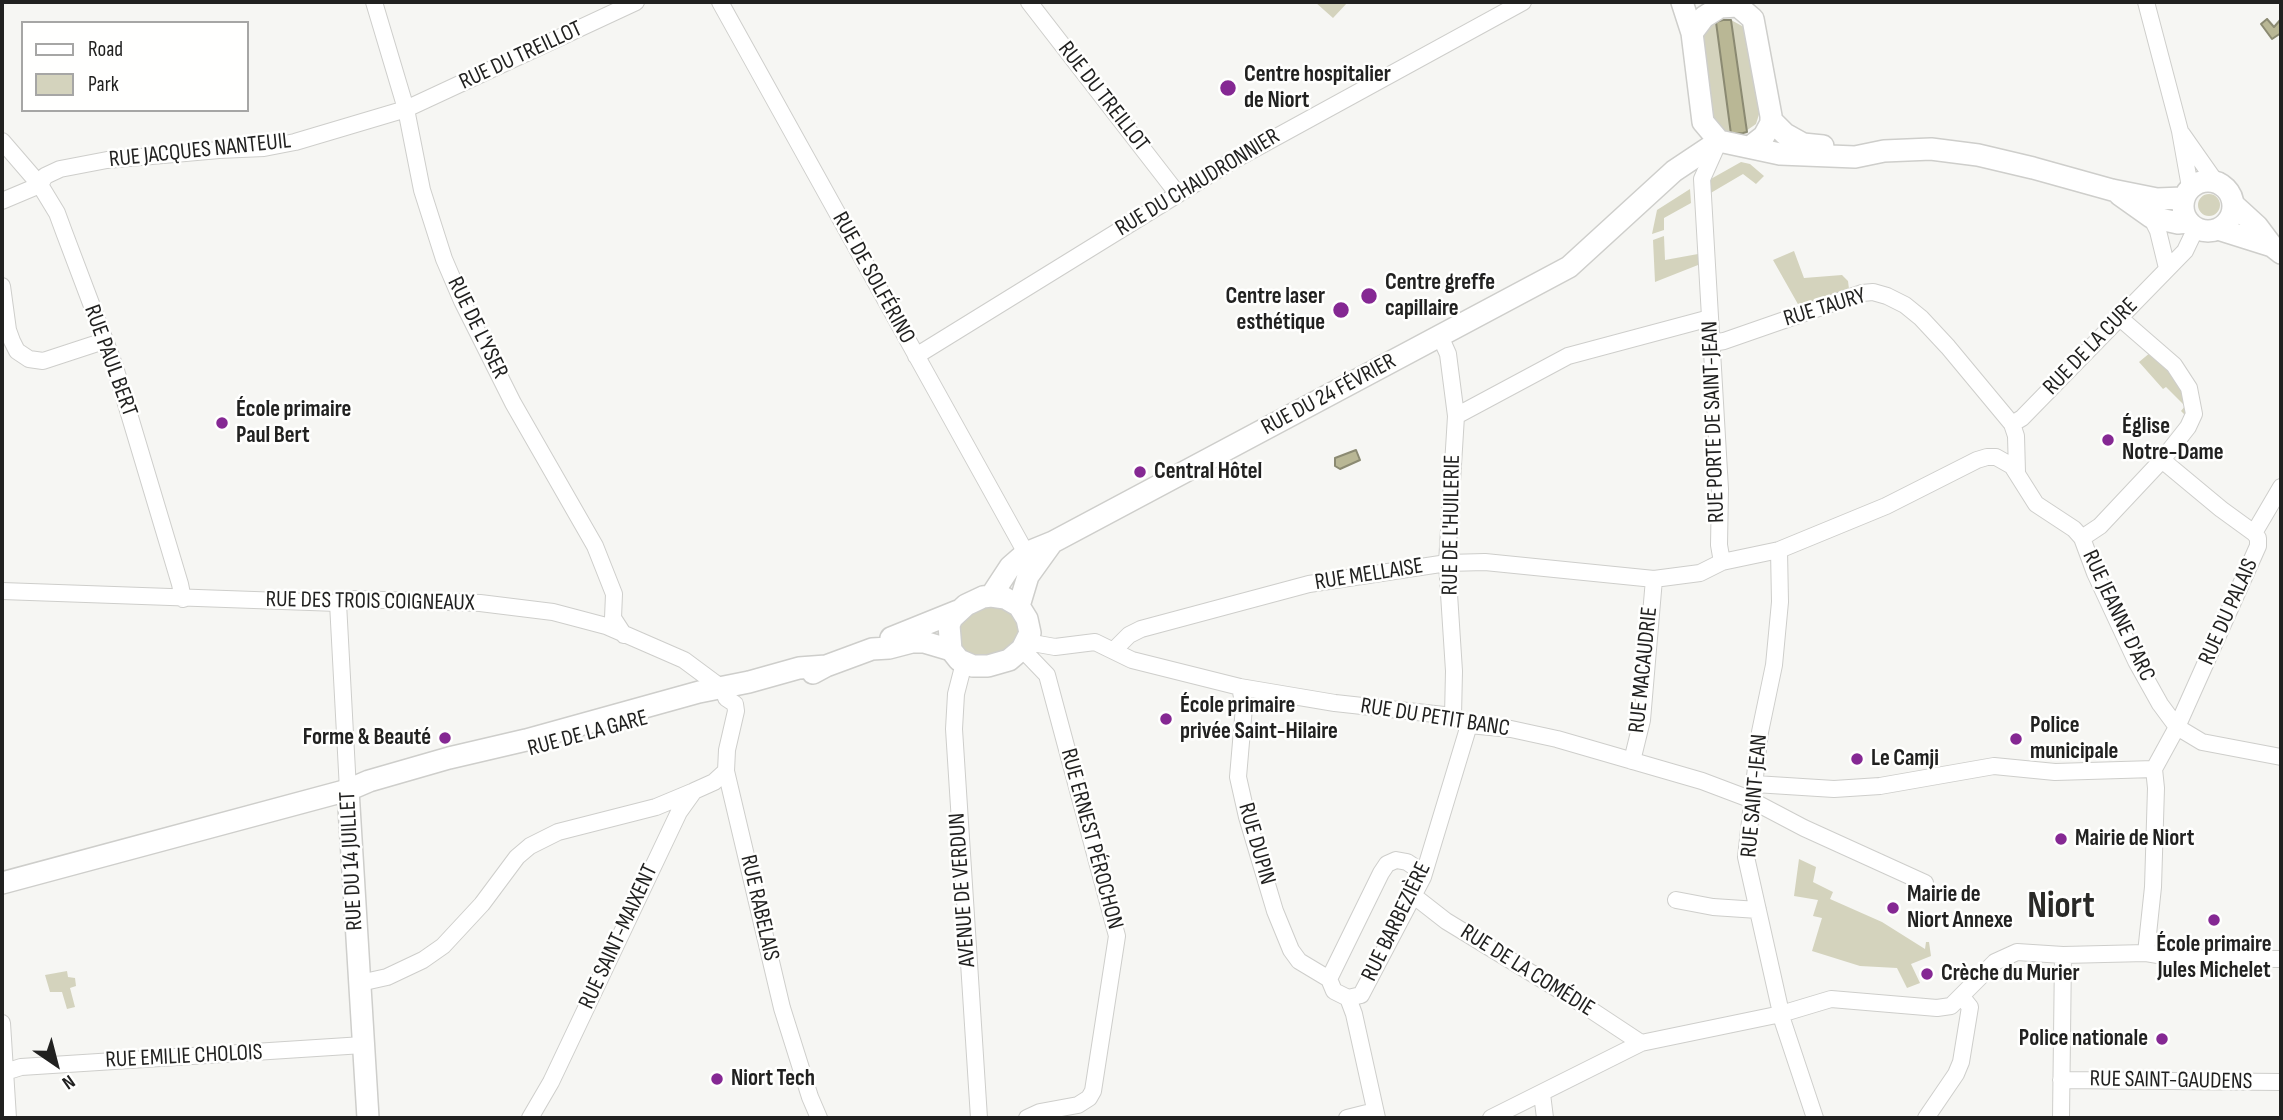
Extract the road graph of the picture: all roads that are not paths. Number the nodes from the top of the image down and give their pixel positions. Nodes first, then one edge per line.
1 (374, 2) edge
2 (636, 2) edge
3 (720, 2) edge
4 (1029, 2) edge
5 (1523, 2) edge
6 (1682, 2) edge
7 (2146, 2) edge
8 (1732, 4) edge
9 (1703, 7) edge
10 (1756, 10) edge
11 (1692, 33) junction
12 (406, 109) junction
13 (1771, 120) junction
14 (1703, 122) junction
15 (2180, 131) junction
16 (2, 141) edge
17 (1718, 141) junction
18 (1750, 147) junction
19 (1794, 147) junction
20 (1674, 171) junction
21 (2215, 181) junction
22 (40, 185) junction
23 (2112, 190) junction
24 (1177, 193) junction
25 (2187, 193) junction
26 (2, 201) edge
27 (2234, 205) junction
28 (2151, 217) junction
29 (2192, 225) junction
30 (2218, 229) junction
31 (2277, 250) edge
32 (2167, 268) junction
33 (2, 286) edge
34 (1710, 318) junction
35 (2121, 320) junction
36 (1440, 336) junction
37 (1712, 338) junction
38 (104, 341) junction
39 (916, 356) junction
40 (1456, 416) junction
41 (2012, 424) junction
42 (2162, 460) junction
43 (2017, 472) junction
44 (2281, 487) edge
45 (2253, 533) junction
46 (2082, 538) junction
47 (1054, 542) junction
48 (1779, 550) junction
49 (1026, 553) junction
50 (1722, 562) junction
51 (1447, 563) junction
52 (1654, 579) junction
53 (2, 591) edge
54 (991, 596) junction
55 (183, 599) junction
56 (338, 603) junction
57 (1019, 606) junction
58 (958, 611) junction
59 (624, 635) junction
60 (1025, 645) junction
61 (872, 649) junction
62 (1114, 650) junction
63 (957, 656) junction
64 (1240, 687) junction
65 (723, 692) junction
66 (1453, 716) junction
67 (1469, 725) junction
68 (2177, 727) junction
69 (2281, 757) edge
70 (1632, 761) junction
71 (2154, 769) junction
72 (726, 771) junction
73 (1755, 783) junction
74 (348, 790) junction
75 (694, 791) junction
76 (1753, 802) junction
77 (1423, 877) junction
78 (2, 883) edge
79 (1925, 883) dead end
80 (1414, 896) junction
81 (1676, 900) dead end
82 (1758, 910) junction
83 (2146, 953) junction
84 (2063, 955) junction
85 (2281, 959) edge
86 (1329, 979) junction
87 (360, 983) junction
88 (1962, 997) junction
89 (1348, 998) junction
90 (1781, 1014) junction
91 (2, 1023) edge
92 (1641, 1043) junction
93 (363, 1045) junction
94 (4, 1072) edge
95 (2061, 1080) junction
96 (2281, 1082) edge
97 (1542, 1094) junction
98 (1376, 1114) edge
99 (8, 1118) edge
100 (368, 1118) edge
101 (530, 1118) edge
102 (819, 1118) edge
103 (979, 1118) edge
104 (1027, 1118) edge
105 (1347, 1118) edge
106 (1492, 1118) edge
107 (1545, 1118) edge
108 (1815, 1118) edge
109 (1926, 1118) edge
110 (2061, 1118) edge

1 - 12 street, RUE DE L'YSER
2 - 12 street, RUE DU TREILLOT
3 - 39 street, RUE DE SOLFÉRINO
4 - 24 street, RUE DU TREILLOT
5 - 24 street, RUE DU CHAUDRONNIER
6 - 11 main road
7 - 15 street
8 - 9 main road
8 - 10 main road
9 - 11 main road
10 - 13 main road
11 - 14 main road
12 - 22 street, RUE JACQUES NANTEUIL
12 - 59 street, RUE DE L'YSER
13 - 18 main road
13 - 19 main road
14 - 17 main road
14 - 20 main road
15 - 21 street
15 - 25 street
16 - 22 street, RUE PAUL BERT
17 - 18 main road
17 - 20 main road
17 - 34 street, RUE PORTE DE SAINT-JEAN
18 - 19 main road
19 - 23 main road
20 - 36 main road, RUE DU 24 FÉVRIER
21 - 25 main road
21 - 27 main road
22 - 26 street, RUE JACQUES NANTEUIL
22 - 38 street, RUE PAUL BERT
23 - 25 main road
23 - 28 main road
24 - 39 street, RUE DU CHAUDRONNIER
25 - 29 main road
27 - 30 main road
27 - 31 main road
28 - 29 main road
28 - 32 street
29 - 30 main road
29 - 32 street, RUE DE LA CURE
30 - 31 main road
32 - 35 street, RUE DE LA CURE
33 - 38 street
34 - 37 street, RUE PORTE DE SAINT-JEAN
34 - 40 street
35 - 41 street, RUE DE LA CURE
35 - 42 street
36 - 40 street, RUE DE L'HUILERIE
36 - 47 main road, RUE DU 24 FÉVRIER
37 - 41 street, RUE TAURY
37 - 50 street, RUE PORTE DE SAINT-JEAN
38 - 55 street, RUE PAUL BERT
39 - 49 street, RUE DE SOLFÉRINO
40 - 51 street, RUE DE L'HUILERIE
41 - 43 street
42 - 45 street
42 - 46 street
43 - 46 street, RUE JEANNE D'ARC
43 - 48 street, RUE MELLAISE
44 - 45 street, RUE DU PALAIS
45 - 68 street, RUE DU PALAIS
46 - 68 street, RUE JEANNE D'ARC
47 - 49 main road, RUE DU 24 FÉVRIER
47 - 57 main road, RUE DU 24 FÉVRIER
48 - 50 street, RUE MELLAISE
48 - 73 street, RUE SAINT-JEAN
49 - 54 main road, RUE DU 24 FÉVRIER
50 - 52 street, RUE MELLAISE
51 - 52 street, RUE MELLAISE
51 - 62 street, RUE MELLAISE
51 - 66 street, RUE DE L'HUILERIE
52 - 70 street, RUE MACAUDRIE
53 - 55 street, RUE DES TROIS COIGNEAUX
54 - 57 main road
54 - 58 main road
55 - 56 street, RUE DES TROIS COIGNEAUX
56 - 59 street, RUE DES TROIS COIGNEAUX
56 - 74 street, RUE DU 14 JUILLET
57 - 60 main road
58 - 61 main road, RUE DE LA GARE
58 - 63 main road
59 - 65 street, RUE DES TROIS COIGNEAUX
60 - 62 street
60 - 63 main road
60 - 104 street, RUE ERNEST PÉROCHON
61 - 63 main road, RUE DE LA GARE
61 - 65 main road, RUE DE LA GARE
62 - 64 street, RUE DU PETIT BANC
63 - 103 street, AVENUE DE VERDUN
64 - 66 street, RUE DU PETIT BANC
64 - 86 street, RUE DUPIN
65 - 72 street, RUE RABELAIS
65 - 74 main road, RUE DE LA GARE
66 - 67 street, RUE DU PETIT BANC
67 - 70 street, RUE DU PETIT BANC
67 - 77 street, RUE BARBEZIÈRE
68 - 69 street
68 - 71 street, RUE DU PALAIS
70 - 76 street, RUE DU PETIT BANC
71 - 73 street
71 - 83 street
72 - 75 street, RUE SAINT-MAIXENT
72 - 102 street, RUE RABELAIS
73 - 76 street, RUE SAINT-JEAN
74 - 78 main road, RUE DE LA GARE
74 - 87 main road, RUE DU 14 JUILLET
75 - 87 street
75 - 101 street, RUE SAINT-MAIXENT
76 - 79 street, RUE DU PETIT BANC
76 - 82 street, RUE SAINT-JEAN
77 - 80 street, RUE BARBEZIÈRE
77 - 86 street
80 - 89 street, RUE BARBEZIÈRE
80 - 92 street, RUE DE LA COMÉDIE
81 - 82 street
82 - 90 street, RUE SAINT-JEAN
83 - 84 street
83 - 85 street
84 - 88 street
84 - 95 street
86 - 89 street, RUE DUPIN
87 - 93 main road, RUE DU 14 JUILLET
88 - 90 street
88 - 109 street
89 - 98 street, RUE BARBEZIÈRE
90 - 92 street
90 - 108 street, RUE SAINT-JEAN
91 - 94 street
92 - 97 street
93 - 94 street, RUE EMILIE CHOLOIS
93 - 100 main road, RUE DU 14 JUILLET
94 - 99 street
95 - 96 street, RUE SAINT-GAUDENS
95 - 110 street
97 - 106 street
97 - 107 street
98 - 105 street

